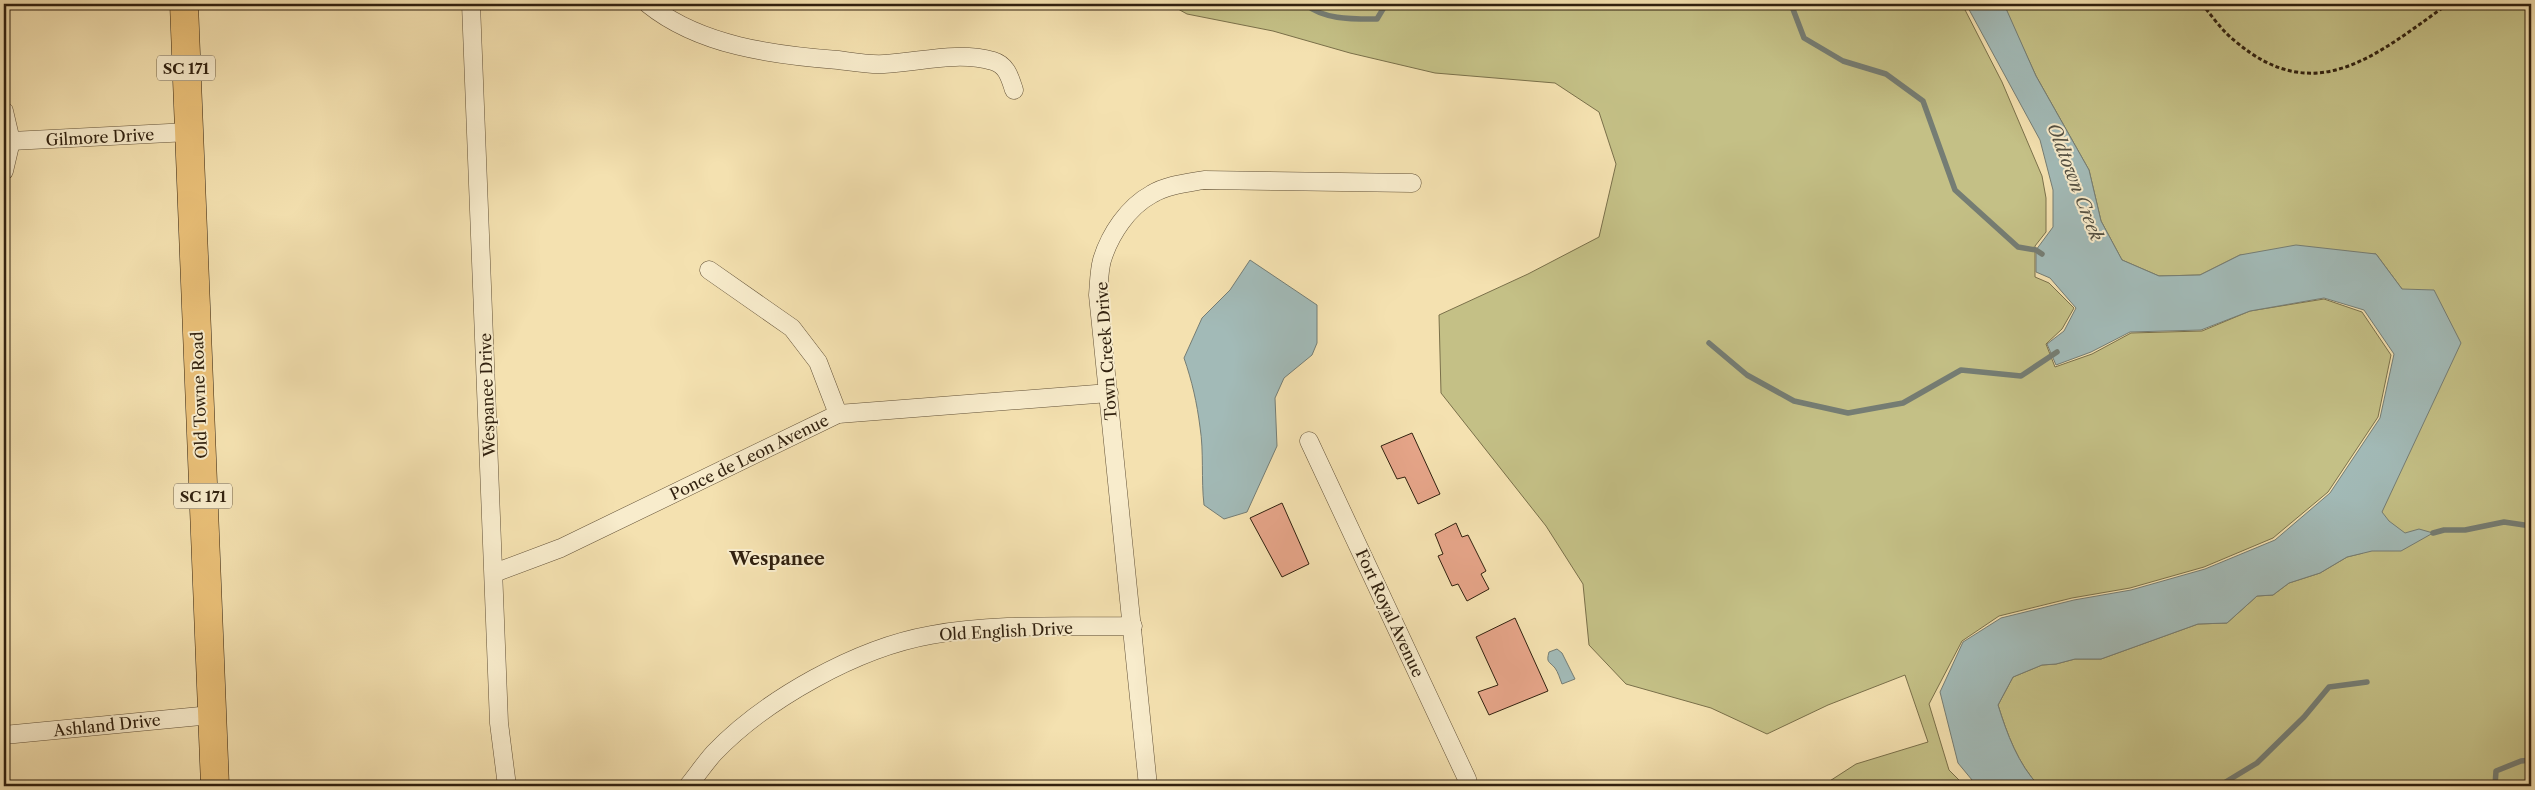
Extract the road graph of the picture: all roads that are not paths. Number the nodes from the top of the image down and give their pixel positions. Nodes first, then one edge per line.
1 (184, 4) edge
2 (471, 4) edge
3 (648, 4) edge
4 (1014, 90) dead end
5 (4, 111) edge
6 (188, 132) junction
7 (12, 141) junction
8 (4, 171) edge
9 (1412, 183) dead end
10 (709, 270) dead end
11 (1108, 393) junction
12 (838, 414) junction
13 (1309, 441) dead end
14 (494, 573) junction
15 (1132, 626) junction
16 (211, 715) junction
17 (4, 735) edge
18 (215, 786) edge
19 (507, 786) edge
20 (688, 786) edge
21 (1148, 786) edge
22 (1468, 786) edge

1 - 6 main road, Old Towne Road / SC 171
2 - 14 street, Wespanee Drive
3 - 4 street
5 - 7 street
6 - 7 street, Gilmore Drive
6 - 16 main road, Old Towne Road / SC 171
7 - 8 street
9 - 11 street, Town Creek Drive
10 - 12 street
11 - 12 street, Ponce de Leon Avenue
11 - 15 street, Town Creek Drive
12 - 14 street, Ponce de Leon Avenue
13 - 22 street, Fort Royal Avenue
14 - 19 street, Wespanee Drive
15 - 20 street, Old English Drive
15 - 21 street, Town Creek Drive
16 - 17 street, Ashland Drive
16 - 18 main road, Old Towne Road / SC 171

